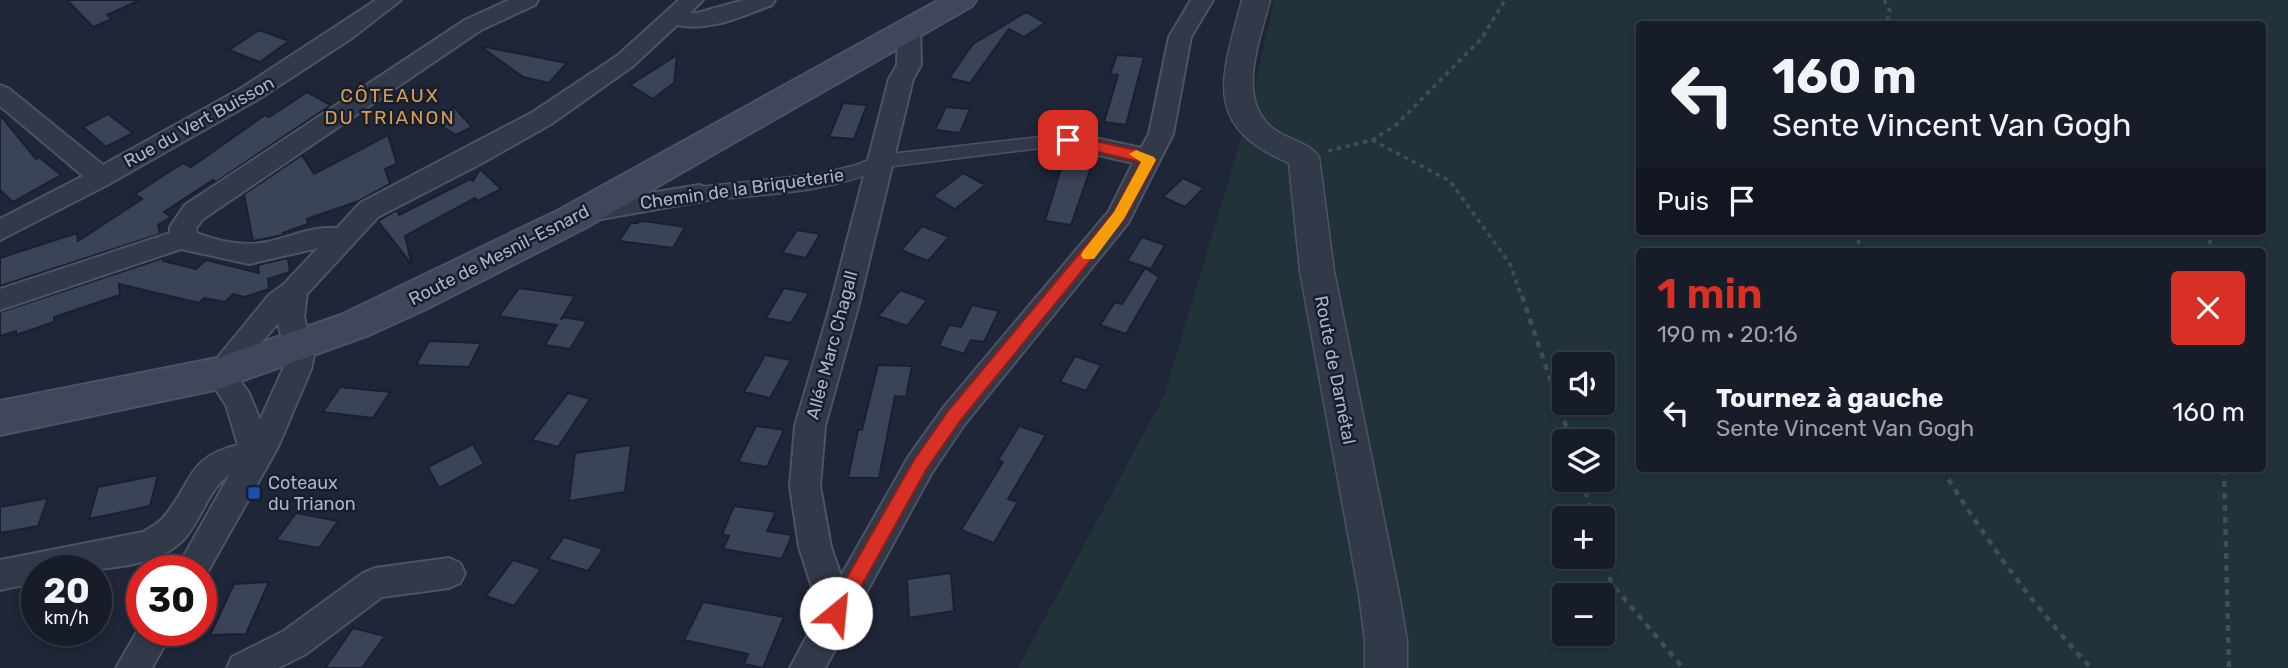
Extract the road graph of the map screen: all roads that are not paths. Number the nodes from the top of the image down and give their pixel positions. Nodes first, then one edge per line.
1 (390, 0) edge
2 (527, 0) edge
3 (692, 0) edge
4 (764, 0) edge
5 (945, 0) edge
6 (961, 0) edge
7 (1202, 0) edge
8 (1256, 0) edge
9 (675, 18) junction
10 (909, 29) junction
11 (863, 55) junction
12 (901, 79) junction
13 (0, 93) edge
14 (1068, 140) joint
15 (1149, 160) junction
16 (881, 161) junction
17 (96, 180) junction
18 (699, 194) joint
19 (581, 214) junction
20 (0, 231) edge
21 (342, 237) junction
22 (184, 238) junction
23 (0, 300) edge
24 (294, 322) junction
25 (231, 358) junction
26 (0, 399) edge
27 (0, 418) edge
28 (256, 454) junction
29 (201, 555) edge
30 (449, 573) dead end
31 (0, 575) edge
32 (836, 613) junction
33 (146, 646) edge
34 (133, 668) edge
35 (244, 668) edge
36 (807, 668) edge
37 (1386, 668) edge

1 - 17 street, Rue du Vert Buisson
2 - 22 street
3 - 9 street
4 - 9 street
5 - 24 main road, Route de Mesnil-Esnard
6 - 10 main road, Route de Mesnil-Esnard
7 - 15 street
8 - 37 street, Route de Darnétal
9 - 21 street
10 - 11 main road, Route de Mesnil-Esnard
10 - 12 street, Allée Marc Chagall
11 - 12 street
11 - 19 main road, Route de Mesnil-Esnard
12 - 16 street, Allée Marc Chagall
13 - 17 street
14 - 15 street
14 - 16 street, Chemin de la Briqueterie
15 - 32 street
16 - 18 street, Chemin de la Briqueterie
16 - 32 street, Allée Marc Chagall
17 - 20 street, Rue du Vert Buisson
18 - 19 street, Chemin de la Briqueterie
19 - 24 main road, Route de Mesnil-Esnard
21 - 22 street
21 - 24 street
22 - 23 street
24 - 25 main road, Route de Mesnil-Esnard
24 - 28 street
25 - 26 main road, Route de Mesnil-Esnard
25 - 27 main road, Route de Mesnil-Esnard
25 - 28 street
28 - 29 street
28 - 31 street
30 - 35 street
32 - 36 street
33 - 34 street

